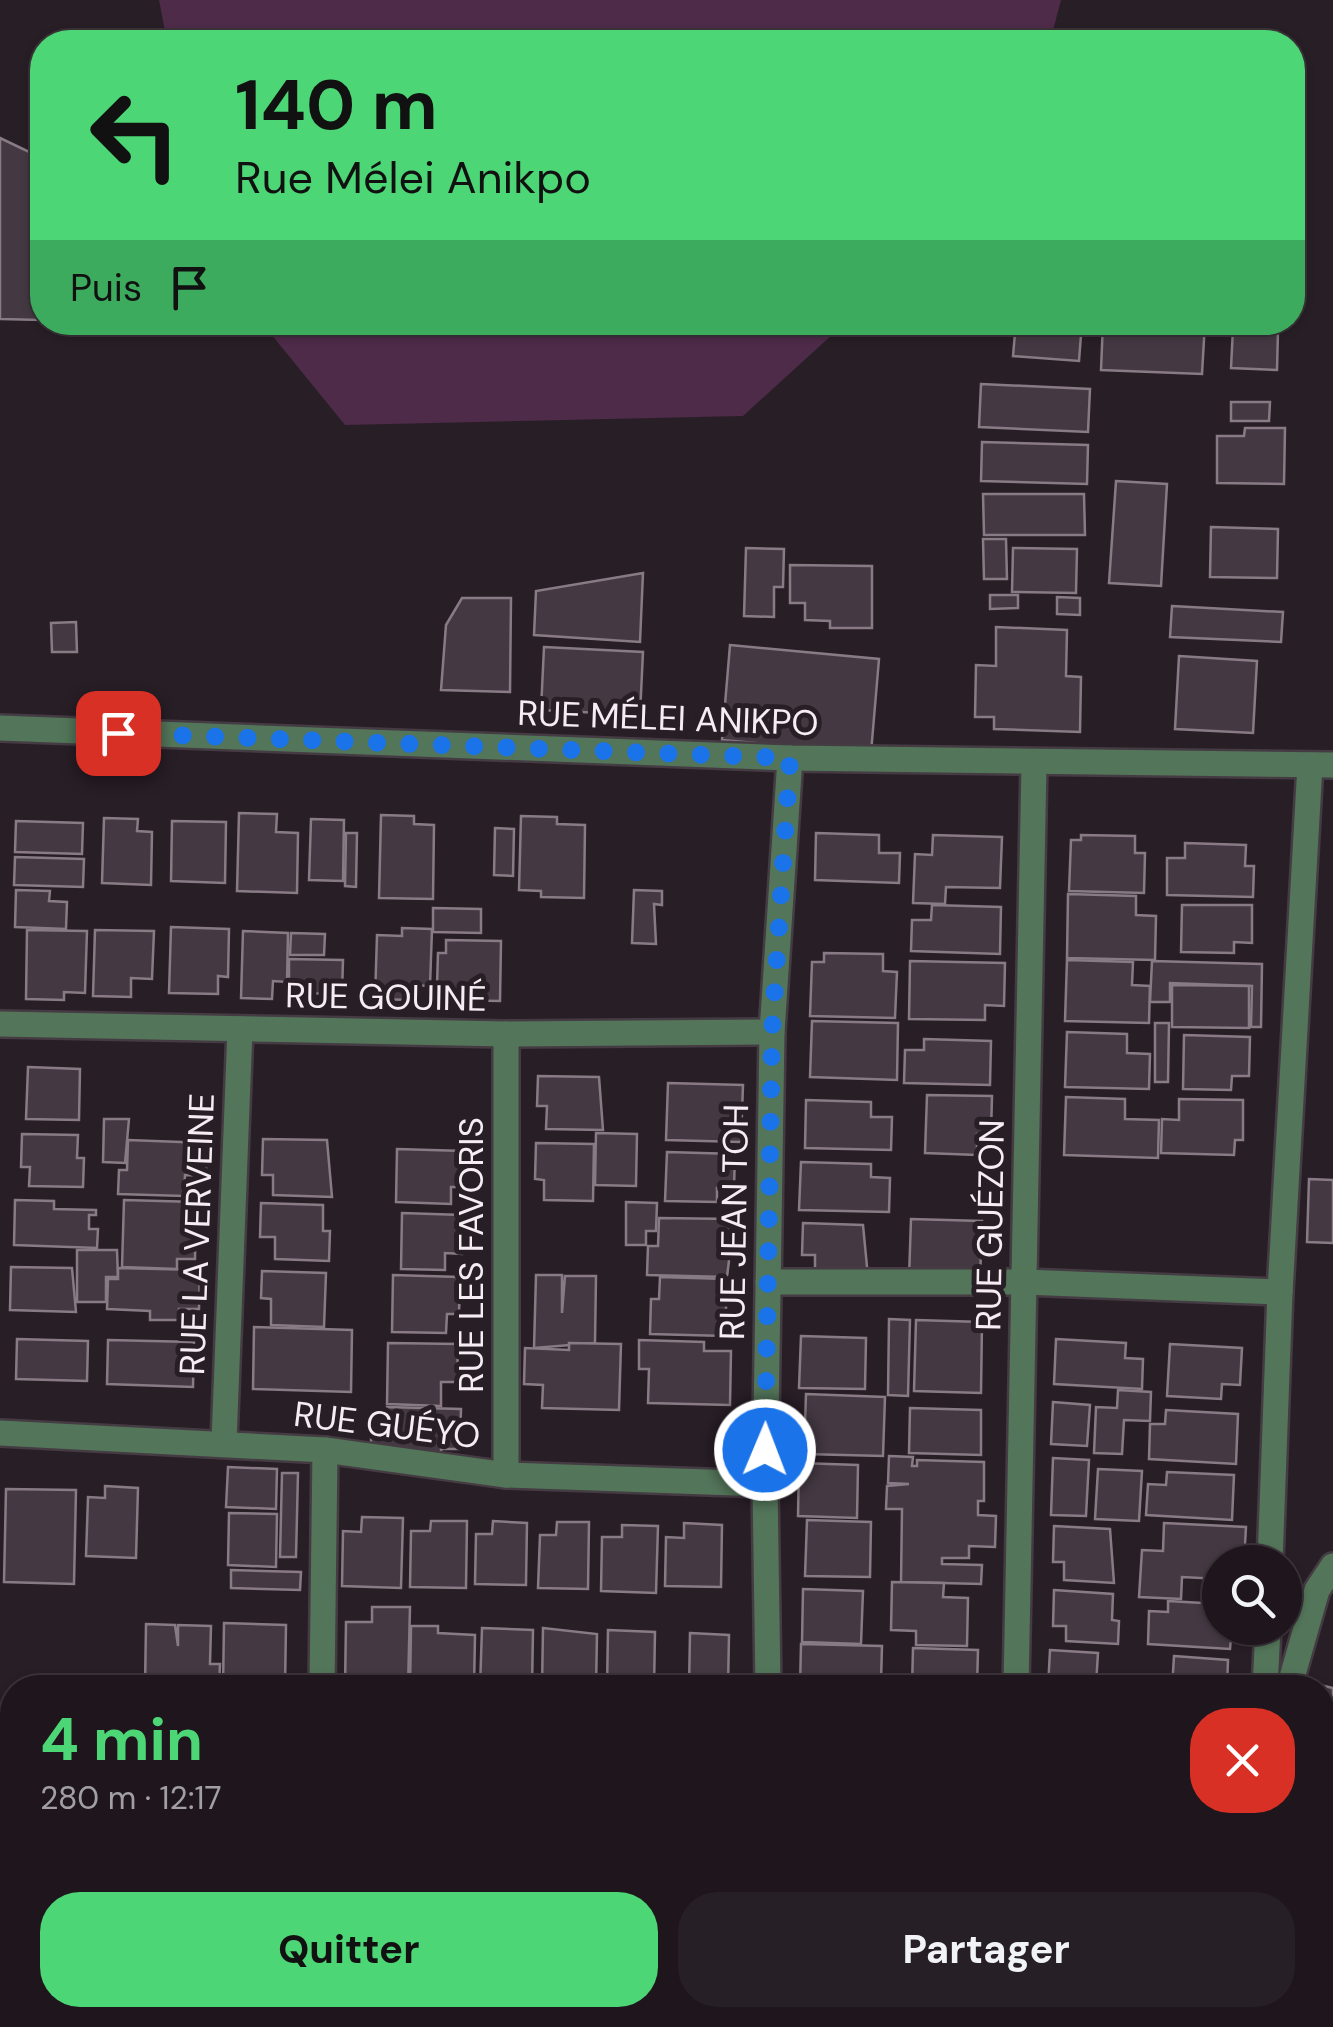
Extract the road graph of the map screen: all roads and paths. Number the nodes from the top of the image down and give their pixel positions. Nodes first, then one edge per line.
1 (0, 728) edge
2 (790, 758) junction
3 (1034, 764) junction
4 (1322, 765) edge
5 (0, 1024) edge
6 (240, 1029) junction
7 (772, 1032) junction
8 (506, 1034) junction
9 (768, 1282) junction
10 (1024, 1282) junction
11 (1280, 1292) junction
12 (0, 1434) edge
13 (224, 1442) junction
14 (325, 1450) junction
15 (506, 1475) junction
16 (764, 1484) junction
17 (1271, 1545) edge
18 (1333, 1566) edge
19 (1267, 1645) edge
20 (322, 1675) edge
21 (768, 1675) edge
22 (1016, 1675) edge
23 (1266, 1675) edge
24 (1293, 1675) edge

1 - 2 street, RUE MÉLEI ANIKPO
2 - 3 street, RUE MÉLEI ANIKPO
2 - 7 street, RUE JEAN TOH
3 - 4 street, RUE MÉLEI ANIKPO
3 - 10 street, RUE GUÉZON
4 - 11 street
5 - 6 street, RUE GOUINÉ
6 - 8 street, RUE GOUINÉ
6 - 13 street, RUE LA VERVEINE
7 - 8 street, RUE GOUINÉ
7 - 9 street, RUE JEAN TOH
8 - 15 street, RUE LES FAVORIS
9 - 10 street
9 - 16 street, RUE JEAN TOH
10 - 11 street
10 - 22 street, RUE GUÉZON
11 - 17 street
12 - 13 street, RUE GUÉYO
13 - 14 street, RUE GUÉYO
14 - 15 street, RUE GUÉYO
14 - 20 street
15 - 16 street, RUE GUÉYO
16 - 21 street, RUE JEAN TOH
18 - 24 street
19 - 23 street

